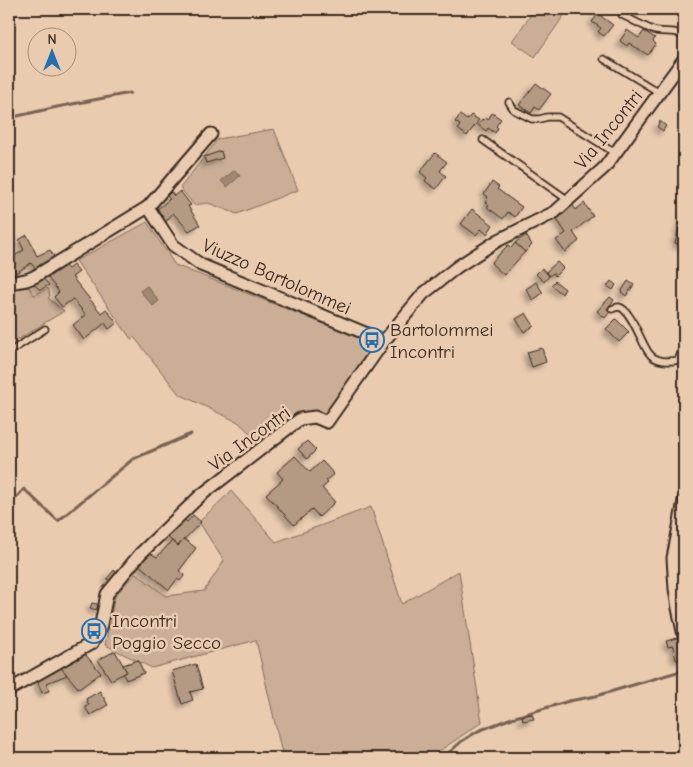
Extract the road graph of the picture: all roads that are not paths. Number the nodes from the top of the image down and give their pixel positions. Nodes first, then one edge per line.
1 (622, 15) dead end
2 (684, 37) edge
3 (604, 59) dead end
4 (684, 59) edge
5 (660, 93) junction
6 (508, 102) dead end
7 (210, 134) dead end
8 (483, 140) dead end
9 (615, 154) junction
10 (568, 200) junction
11 (148, 207) junction
12 (9, 283) edge
13 (612, 309) dead end
14 (45, 329) dead end
15 (384, 341) junction
16 (684, 346) edge
17 (9, 352) edge
18 (684, 501) edge
19 (684, 636) edge
20 (9, 690) edge

1 - 2 lane
3 - 5 lane
4 - 5 street, Via Incontri
5 - 9 street, Via Incontri
6 - 9 lane
7 - 11 street
8 - 10 lane
9 - 10 street, Via Incontri
10 - 15 street, Via Incontri
11 - 12 street
11 - 15 street, Viuzzo Bartolommei
13 - 16 lane
14 - 17 lane
15 - 20 street, Via Incontri
18 - 19 street

